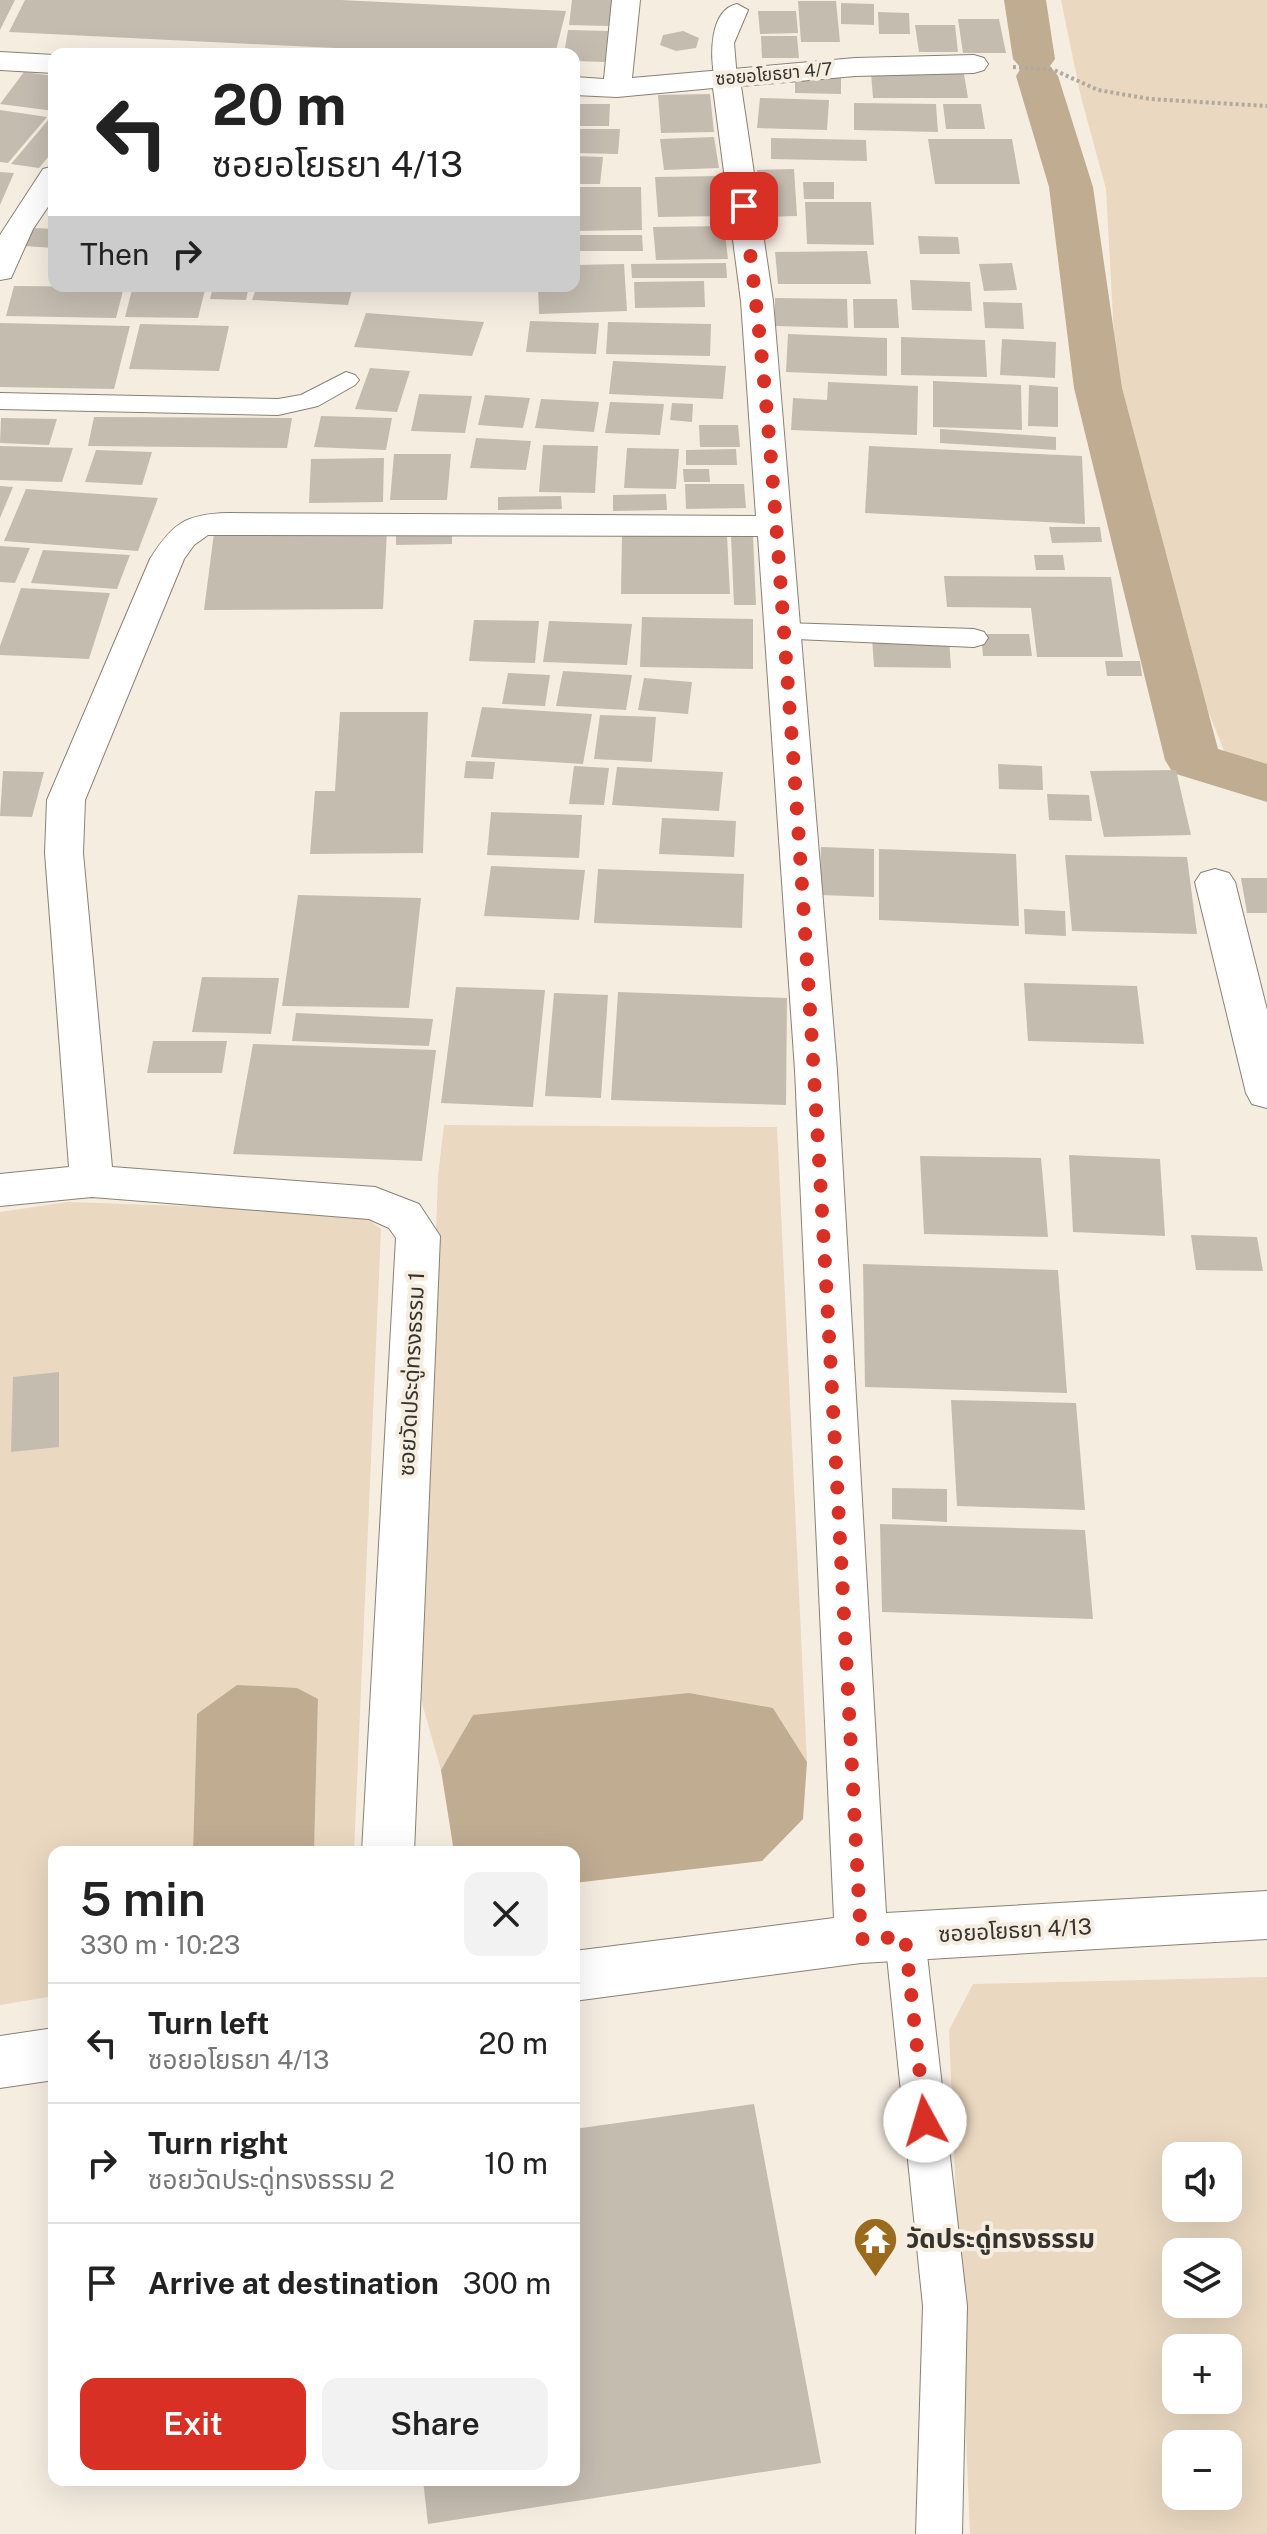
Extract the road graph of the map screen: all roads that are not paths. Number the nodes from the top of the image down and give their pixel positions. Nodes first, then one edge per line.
1 (626, 0) edge
2 (737, 10) dead end
3 (0, 61) edge
4 (48, 64) edge
5 (974, 64) road end
6 (726, 79) junction
7 (580, 86) edge
8 (617, 88) junction
9 (48, 184) edge
10 (0, 271) edge
11 (346, 380) dead end
12 (0, 401) edge
13 (776, 526) junction
14 (784, 632) junction
15 (974, 638) dead end
16 (1215, 882) dead end
17 (1267, 1093) edge
18 (92, 1181) junction
19 (0, 1190) edge
20 (388, 1846) edge
21 (1267, 1915) edge
22 (883, 1938) junction
23 (580, 1975) edge
24 (48, 2055) edge
25 (0, 2062) edge
26 (939, 2534) edge

1 - 8 street
2 - 6 lane
3 - 4 street
5 - 6 street, ซอยอโยธยา 4/7
6 - 8 street, ซอยอโยธยา 4/7
6 - 13 street
7 - 8 street, ซอยอโยธยา 4/7
9 - 10 street
11 - 12 lane
13 - 14 street
13 - 18 street
14 - 15 lane
14 - 22 street
16 - 17 street
18 - 19 street, ซอยวัดประดู่ทรงธรรม 1
18 - 20 street, ซอยวัดประดู่ทรงธรรม 1
21 - 22 street, ซอยอโยธยา 4/13
22 - 23 street, ซอยอโยธยา 4/13
22 - 26 lane
24 - 25 street

